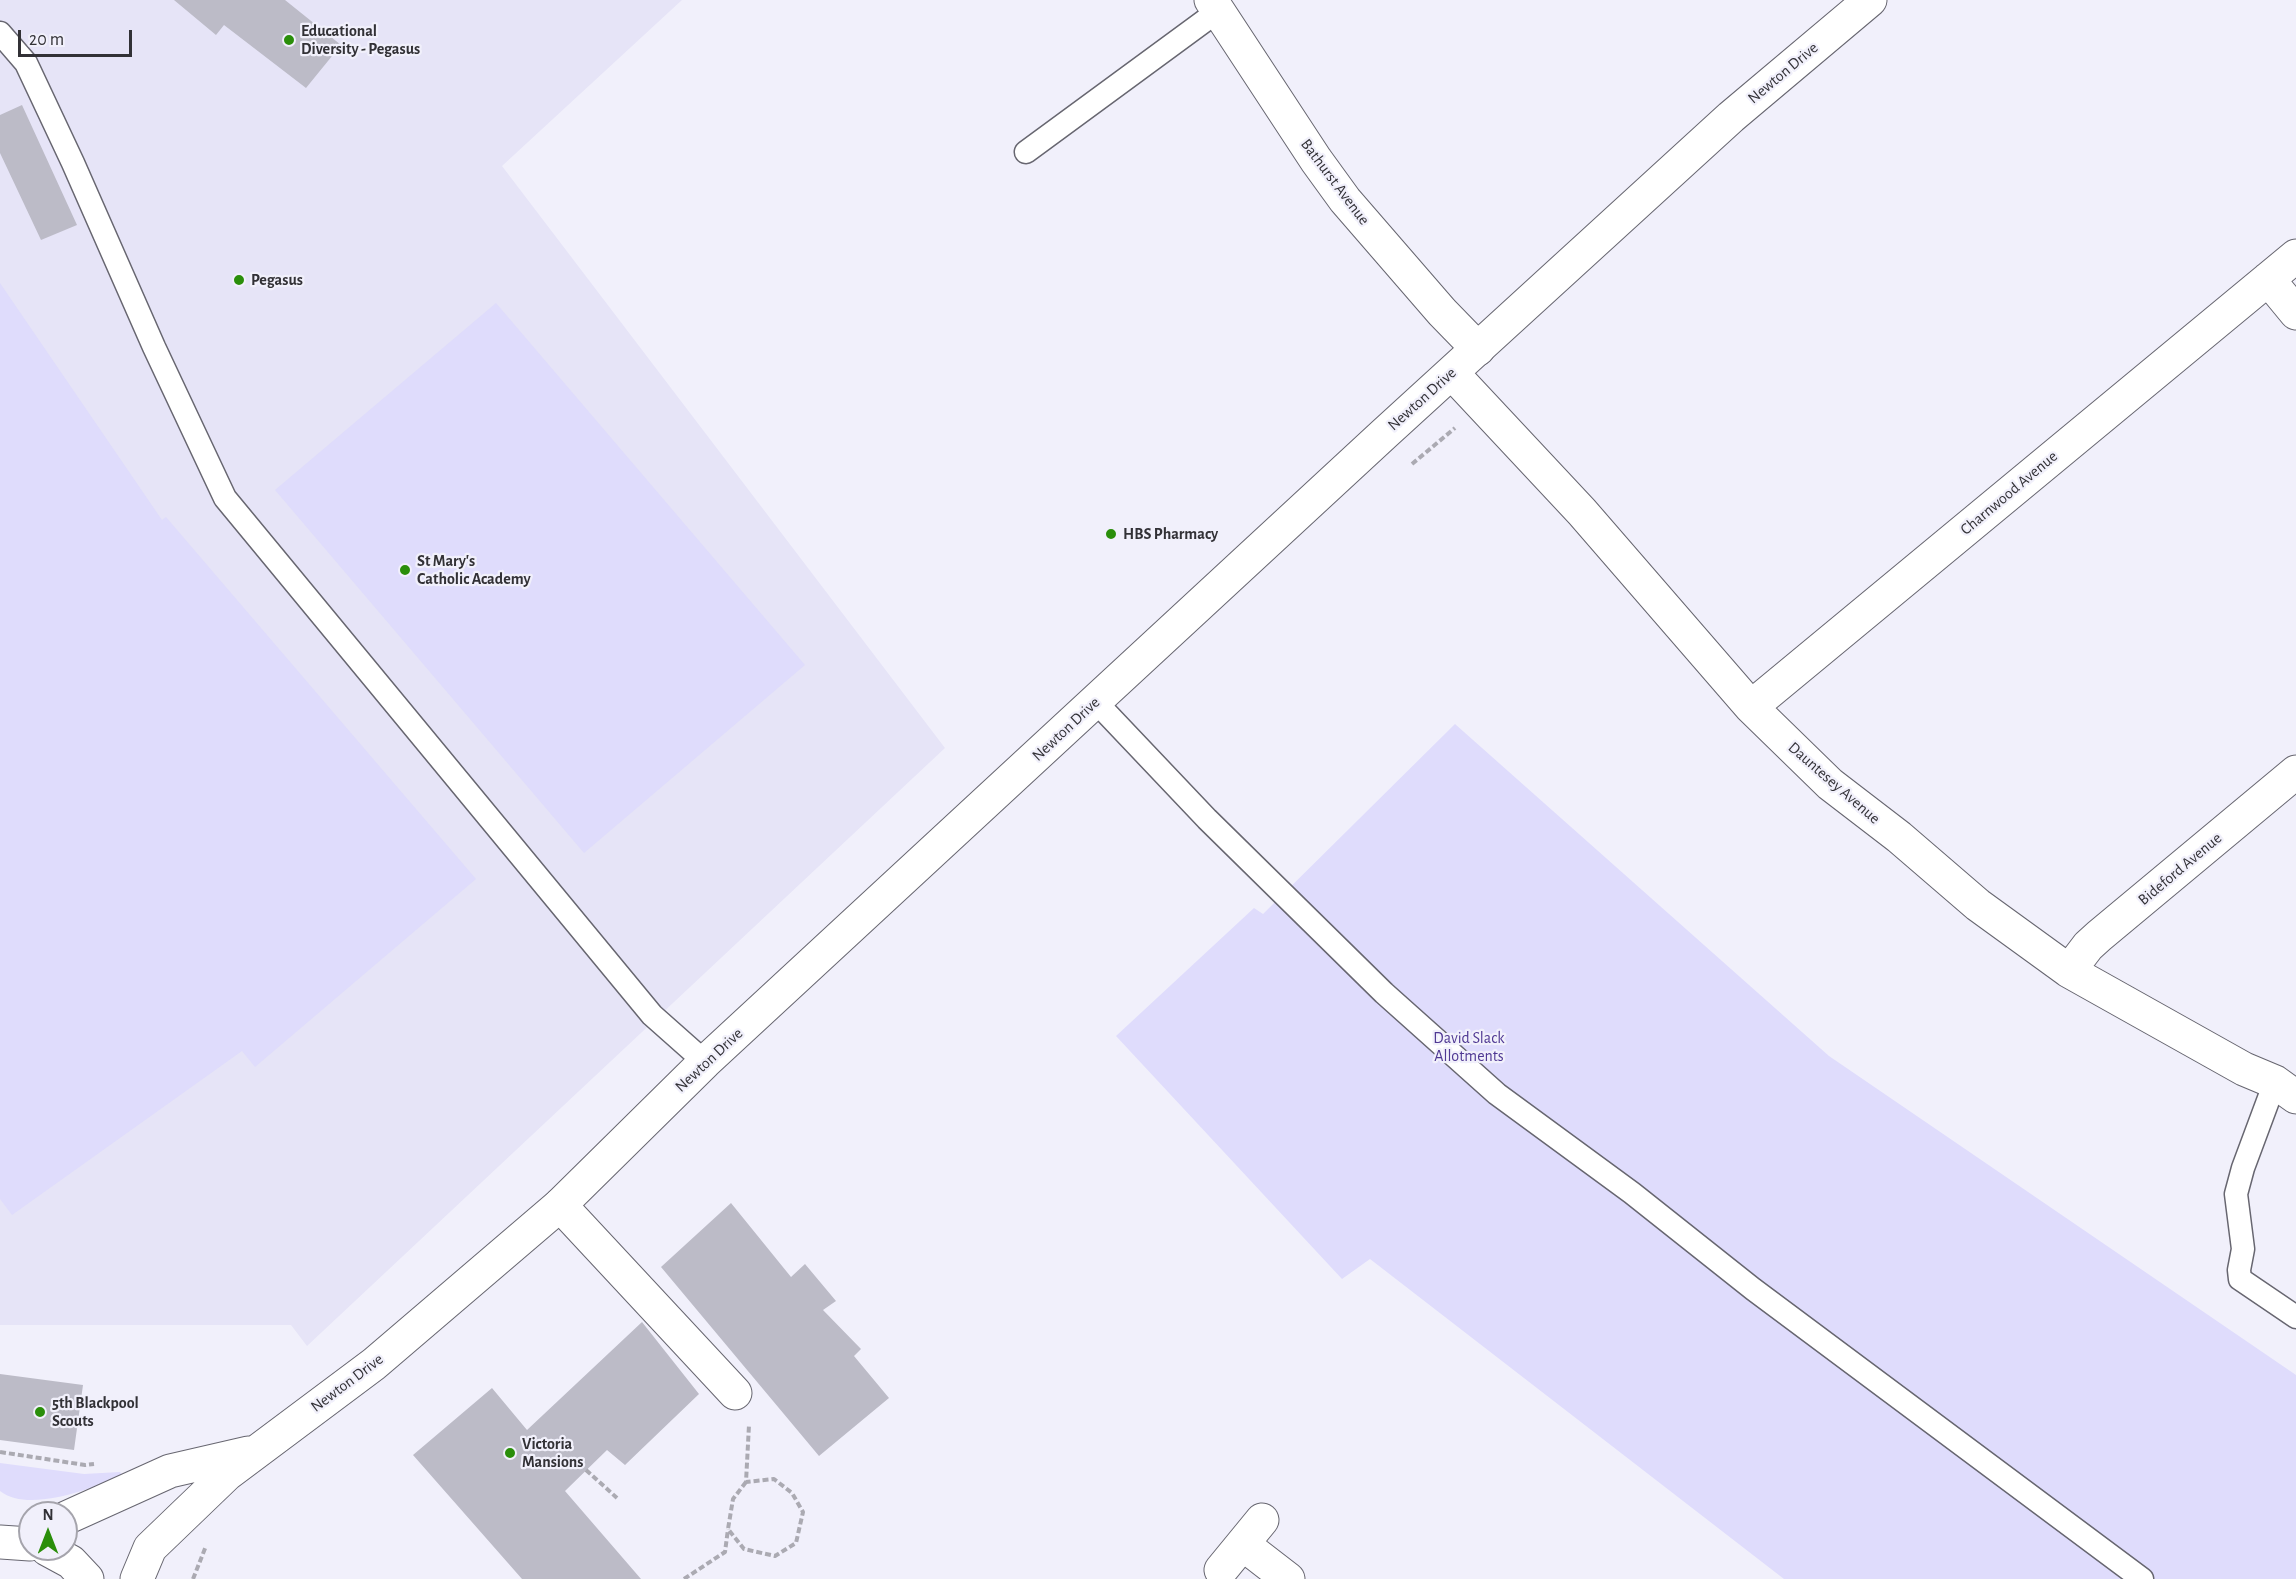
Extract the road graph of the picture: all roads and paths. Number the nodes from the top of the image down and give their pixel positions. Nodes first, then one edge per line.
1 (1870, 0) edge
2 (1214, 6) edge
3 (0, 33) edge
4 (1026, 152) dead end
5 (2296, 256) edge
6 (2268, 279) junction
7 (2296, 312) edge
8 (1478, 350) junction
9 (1452, 373) junction
10 (1096, 702) junction
11 (1751, 707) junction
12 (2296, 772) edge
13 (2068, 971) junction
14 (705, 1062) junction
15 (2286, 1090) edge
16 (560, 1205) junction
17 (2296, 1317) edge
18 (742, 1406) joint
19 (256, 1451) junction
20 (586, 1470) dead end
21 (746, 1482) junction
22 (617, 1498) dead end
23 (78, 1513) edge
24 (728, 1529) junction
25 (69, 1561) edge
26 (1221, 1570) dead end
27 (87, 1579) edge
28 (137, 1579) edge
29 (684, 1579) edge
30 (1288, 1579) edge
31 (2142, 1579) edge

1 - 8 street, Newton Drive
2 - 4 lane
2 - 8 street, Bathurst Avenue
3 - 14 lane
5 - 6 street, Charnwood Avenue
6 - 7 street
6 - 11 street, Charnwood Avenue
8 - 9 street, Newton Drive
9 - 10 street, Newton Drive
9 - 11 street, Dauntesey Avenue
10 - 14 street, Newton Drive
10 - 31 lane
11 - 13 street, Dauntesey Avenue
12 - 13 street, Bideford Avenue
13 - 15 street, Dauntesey Avenue
14 - 16 street, Newton Drive
15 - 17 lane
16 - 18 street
16 - 19 street, Newton Drive
18 - 21 path
19 - 23 street, Newton Drive
19 - 28 street, Newton Drive
20 - 22 path
21 - 24 path
21 - 24 path
24 - 29 path
25 - 27 street
26 - 30 street

